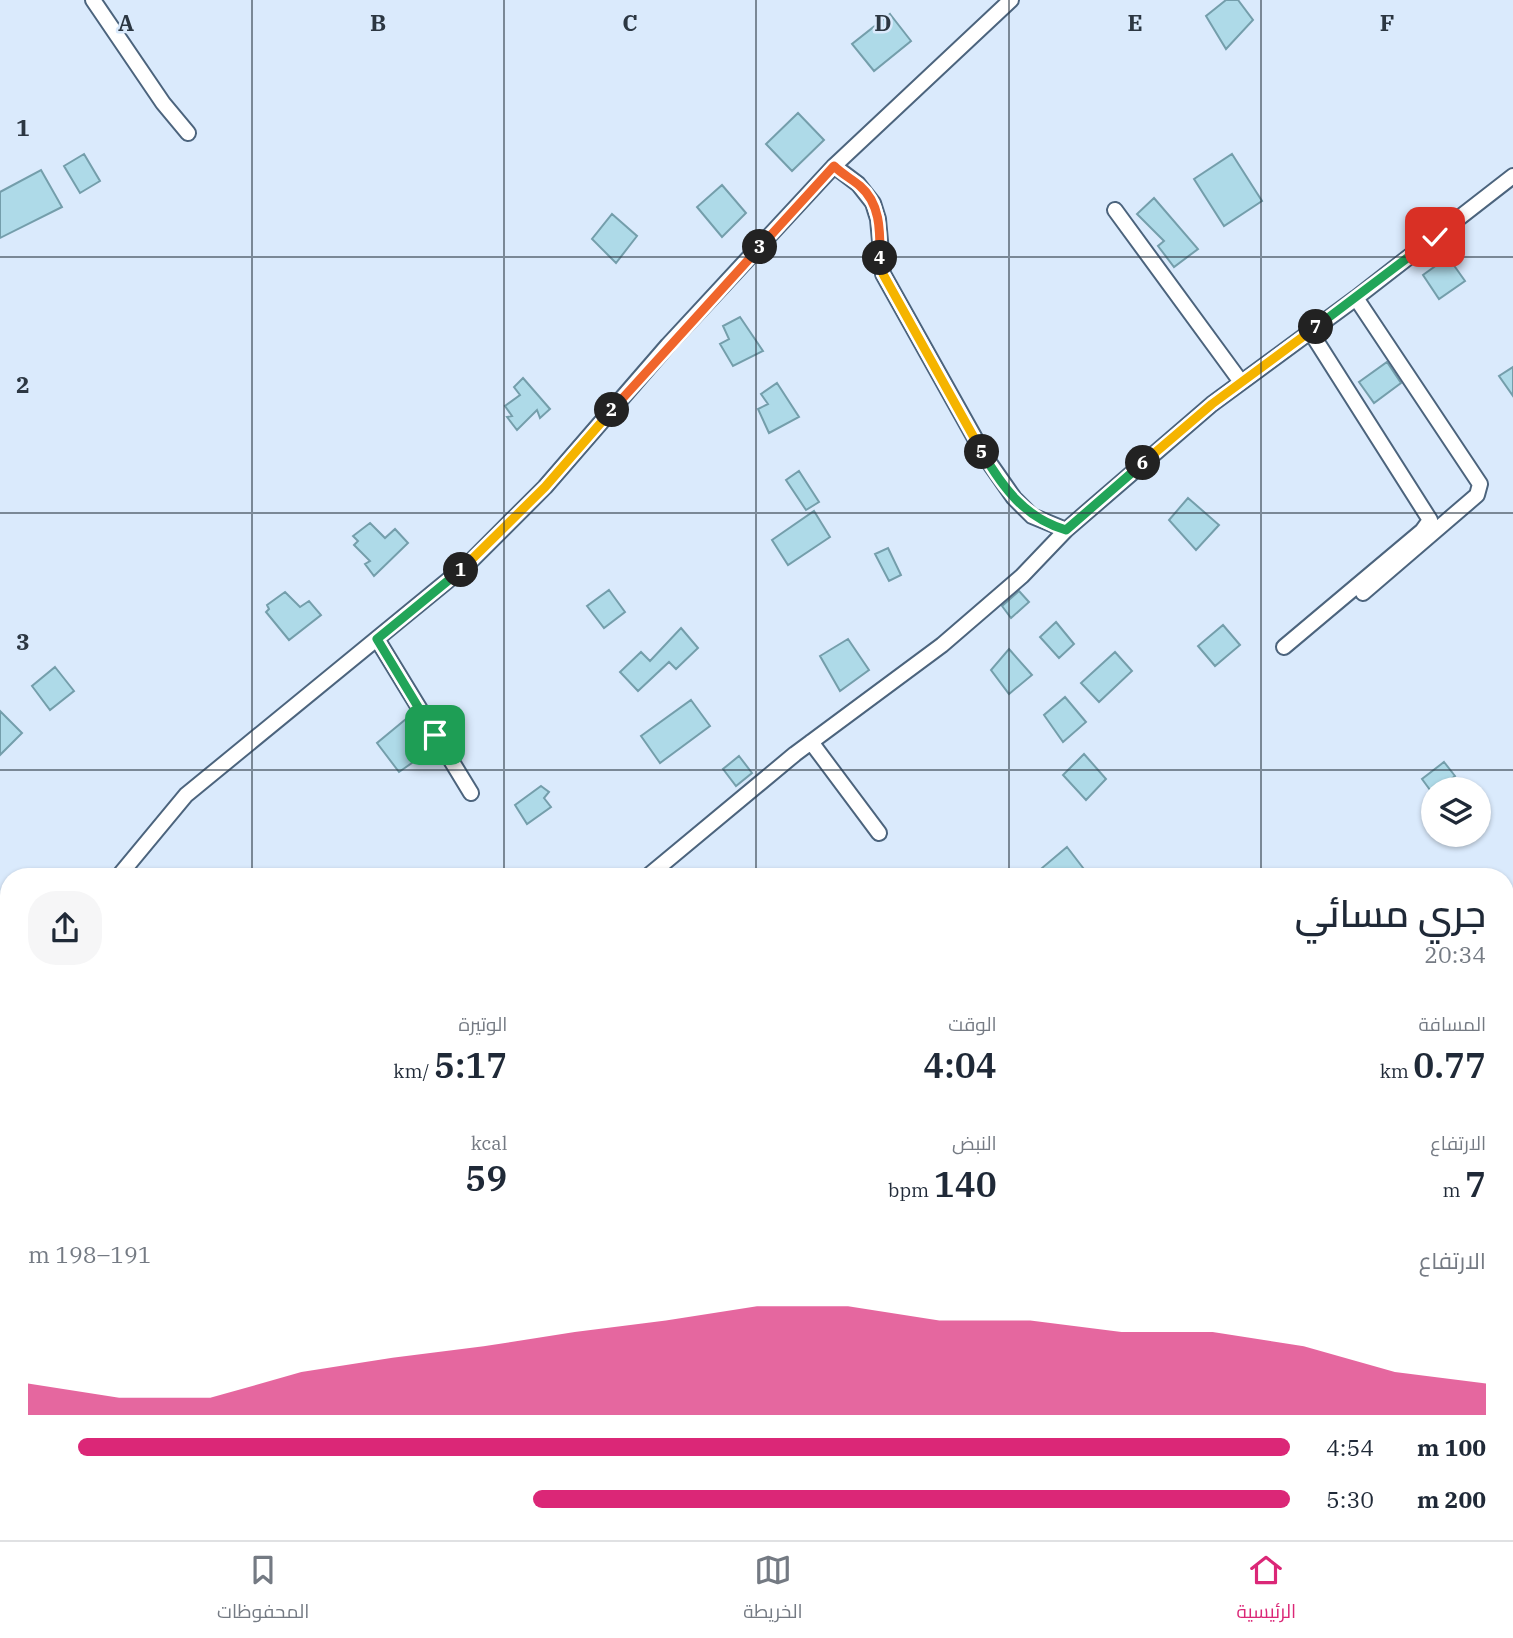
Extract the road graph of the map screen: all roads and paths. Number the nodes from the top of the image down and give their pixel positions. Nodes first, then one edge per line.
1 (93, 0) edge
2 (1011, 0) edge
3 (188, 133) dead end
4 (834, 166) junction
5 (1513, 176) edge
6 (1115, 210) dead end
7 (1356, 299) junction
8 (1310, 331) junction
9 (1241, 382) junction
10 (1066, 530) junction
11 (1363, 593) dead end
12 (377, 639) junction
13 (1284, 647) dead end
14 (811, 742) junction
15 (471, 793) dead end
16 (879, 833) dead end
17 (125, 868) edge
18 (658, 868) edge

1 - 3 street
2 - 4 street
4 - 10 street
4 - 12 street
5 - 7 street
6 - 9 street
7 - 8 street
7 - 11 street
8 - 9 street
8 - 13 street
9 - 10 street
10 - 14 street
12 - 15 street
12 - 17 street
14 - 16 street
14 - 18 street

